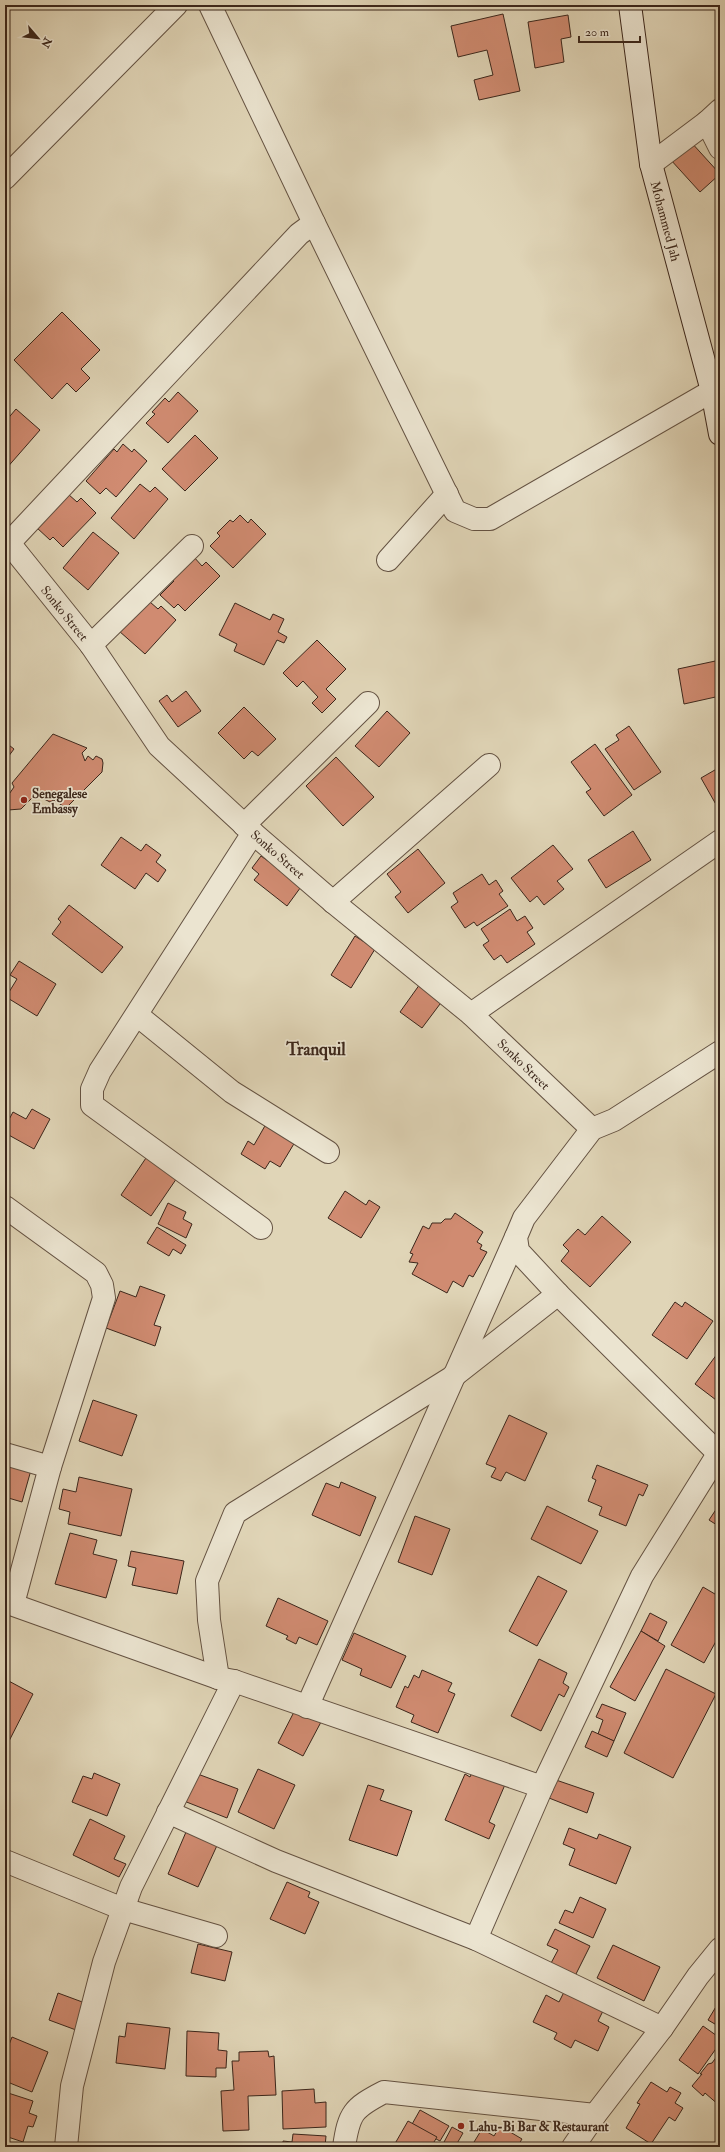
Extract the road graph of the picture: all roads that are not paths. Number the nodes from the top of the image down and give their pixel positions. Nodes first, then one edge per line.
1 (176, 5) edge
2 (210, 5) edge
3 (630, 5) edge
4 (714, 116) edge
5 (720, 148) edge
6 (651, 164) junction
7 (5, 178) edge
8 (314, 223) junction
9 (712, 390) junction
10 (720, 434) edge
11 (447, 494) junction
12 (7, 542) edge
13 (192, 546) dead end
14 (388, 560) dead end
15 (91, 645) junction
16 (368, 703) dead end
17 (489, 765) dead end
18 (249, 829) junction
19 (720, 841) edge
20 (333, 902) junction
21 (471, 1014) junction
22 (137, 1015) junction
23 (720, 1052) edge
24 (592, 1129) junction
25 (328, 1152) dead end
26 (5, 1207) edge
27 (261, 1228) dead end
28 (516, 1237) junction
29 (558, 1294) junction
30 (455, 1375) junction
31 (5, 1454) edge
32 (719, 1455) edge
33 (50, 1467) junction
34 (9, 1603) edge
35 (226, 1680) junction
36 (307, 1707) junction
37 (542, 1787) junction
38 (168, 1812) junction
39 (5, 1861) edge
40 (123, 1909) junction
41 (216, 1936) dead end
42 (476, 1939) junction
43 (720, 1949) edge
44 (662, 2028) junction
45 (595, 2114) junction
46 (66, 2147) edge
47 (344, 2147) edge
48 (573, 2147) edge

1 - 7 street
2 - 8 street
3 - 6 street, Mohammed Jah
4 - 5 street
4 - 6 street
6 - 9 street, Mohammed Jah
8 - 11 street
8 - 12 street
9 - 10 street, Mohammed Jah
9 - 11 street
11 - 14 street
12 - 15 street, Sonko Street
13 - 15 street
15 - 18 street, Sonko Street
16 - 18 street
17 - 20 street
18 - 20 street, Sonko Street
18 - 22 street
19 - 21 street
20 - 21 street, Sonko Street
21 - 24 street, Sonko Street
22 - 25 street
22 - 27 street
23 - 24 street
24 - 28 street
26 - 33 street
28 - 29 street
28 - 30 street
29 - 30 street
29 - 32 street
30 - 35 street
30 - 36 street
31 - 33 street
32 - 37 street
33 - 34 street
34 - 35 street
35 - 36 street
35 - 38 street
36 - 37 street
37 - 42 street
38 - 40 street
38 - 42 street
39 - 40 street
40 - 41 street
40 - 46 street
42 - 44 street
43 - 44 street
44 - 45 street
45 - 47 street
45 - 48 street

